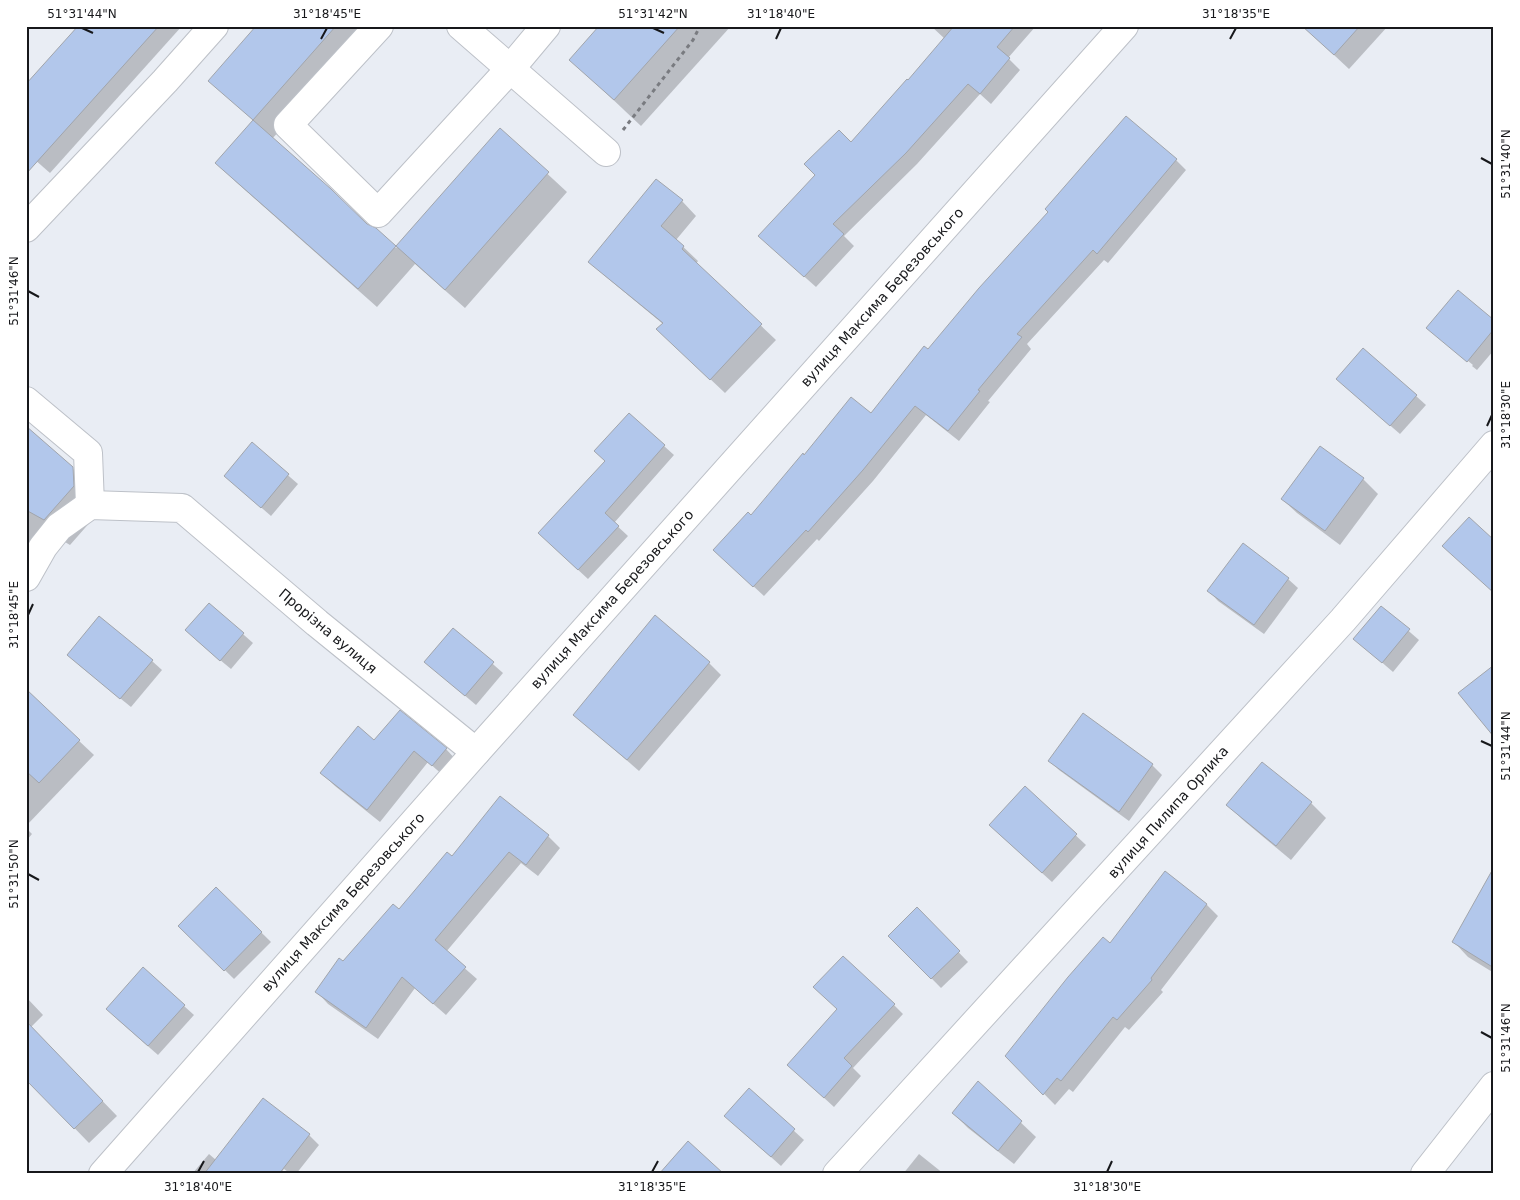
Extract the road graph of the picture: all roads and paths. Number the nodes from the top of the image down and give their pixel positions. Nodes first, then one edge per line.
1 (214, 26) edge
2 (379, 26) edge
3 (462, 26) edge
4 (546, 26) edge
5 (700, 26) edge
6 (1124, 26) edge
7 (510, 69) junction
8 (606, 152) joint
9 (31, 213) edge
10 (26, 401) edge
11 (1494, 446) edge
12 (90, 505) junction
13 (26, 577) edge
14 (476, 752) junction
15 (1494, 1086) edge
16 (102, 1174) edge
17 (837, 1174) edge
18 (1425, 1174) edge

1 - 9 street
2 - 7 street
3 - 7 street
4 - 7 street
5 - 8 path
6 - 14 street, вулиця Максима Березовського
7 - 8 street
10 - 12 street
11 - 17 street, вулиця Пилипа Орлика
12 - 13 street
12 - 14 street, Прорізна вулиця
14 - 16 street, вулиця Максима Березовського
15 - 18 street

